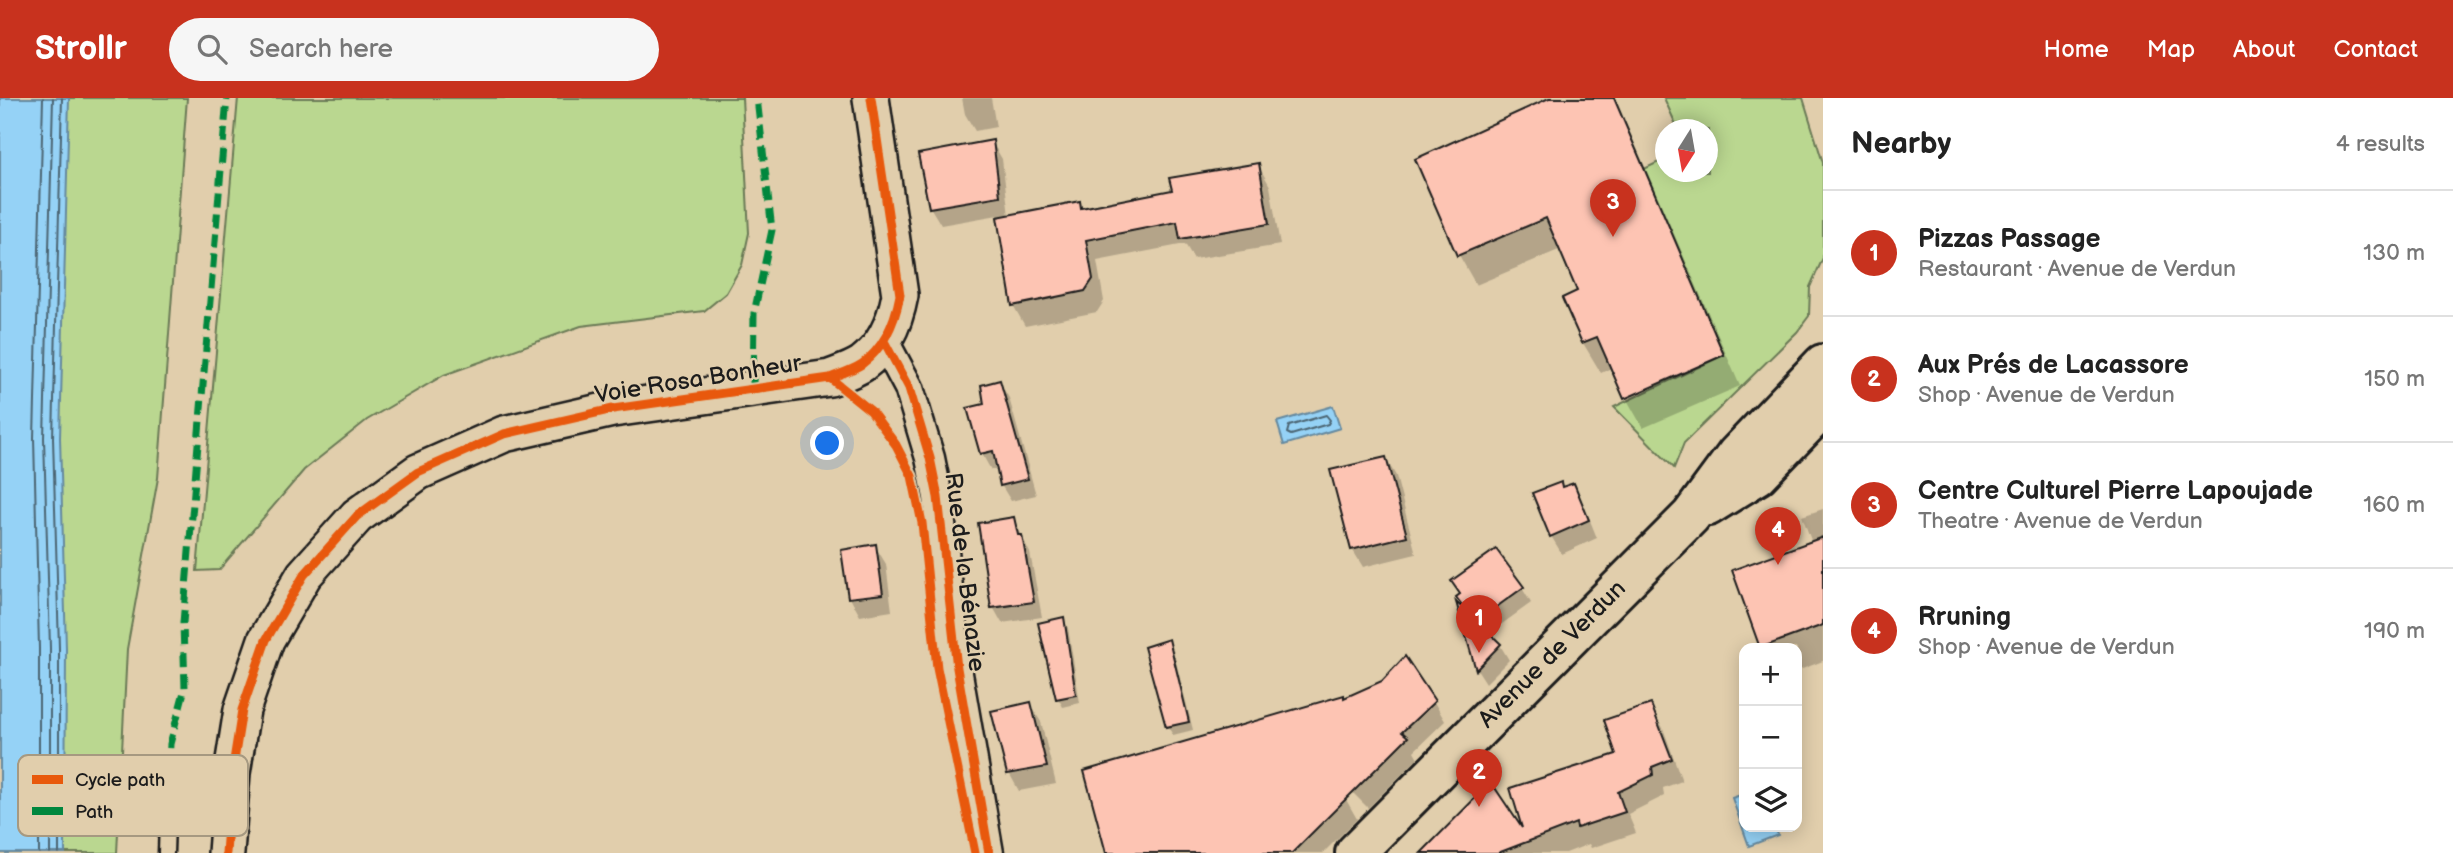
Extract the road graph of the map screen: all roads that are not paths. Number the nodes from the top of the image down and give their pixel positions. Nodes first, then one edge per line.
1 (871, 98) edge
2 (884, 341) junction
3 (1823, 364) edge
4 (1823, 408) edge
5 (1691, 516) junction
6 (236, 755) edge
7 (989, 853) edge
8 (1355, 853) edge

1 - 2 street
2 - 6 street, Voie Rosa Bonheur
2 - 7 street, Rue de la Bénazie
3 - 5 main road, Avenue de Verdun
4 - 5 main road, Avenue de Verdun
5 - 8 main road, Avenue de Verdun

